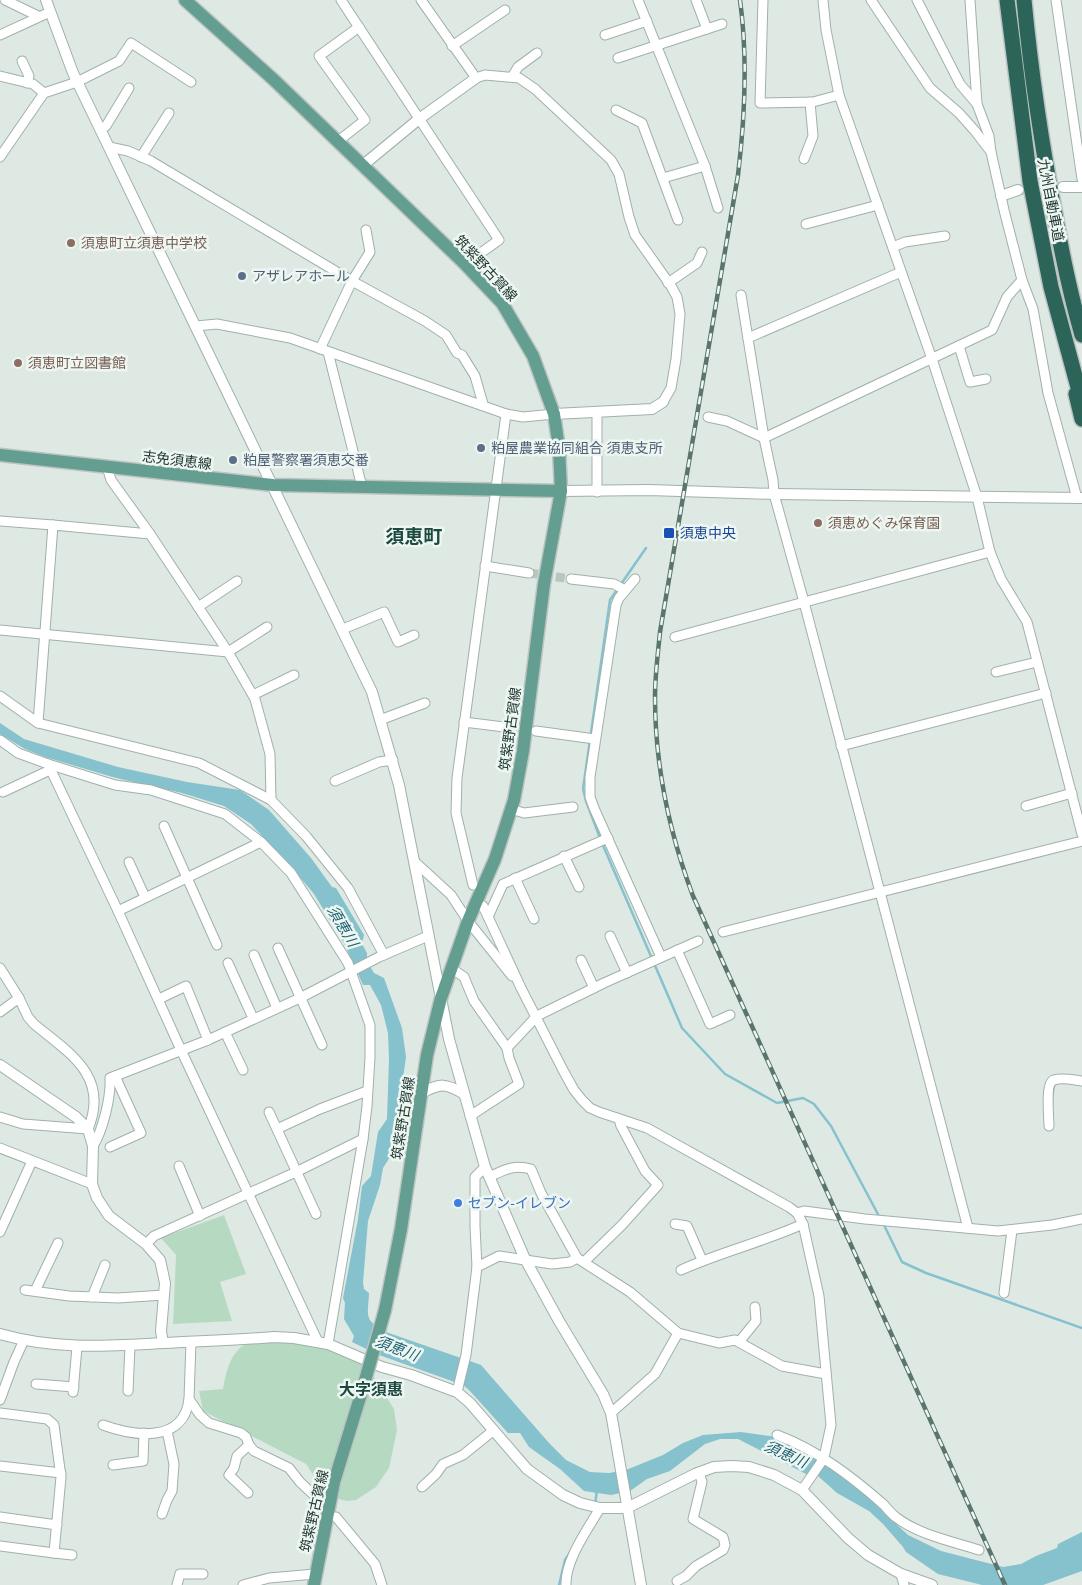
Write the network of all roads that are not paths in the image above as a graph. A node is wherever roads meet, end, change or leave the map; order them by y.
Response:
1 (5, 0) edge
2 (46, 0) edge
3 (185, 0) edge
4 (341, 0) edge
5 (421, 0) edge
6 (638, 0) edge
7 (696, 0) edge
8 (763, 0) edge
9 (823, 0) edge
10 (871, 0) edge
11 (917, 0) edge
12 (970, 0) edge
13 (1007, 0) edge
14 (1024, 0) edge
15 (1056, 0) edge
16 (505, 10) dead end
17 (50, 12) junction
18 (38, 16) junction
19 (646, 21) junction
20 (722, 24) dead end
21 (359, 27) junction
22 (707, 29) junction
23 (605, 34) dead end
24 (0, 35) edge
25 (452, 46) junction
26 (656, 46) junction
27 (537, 53) dead end
28 (618, 58) dead end
29 (22, 61) dead end
30 (0, 76) edge
31 (512, 77) junction
32 (476, 78) junction
33 (77, 82) junction
34 (191, 82) dead end
35 (27, 83) junction
36 (129, 88) dead end
37 (44, 93) junction
38 (839, 95) junction
39 (810, 102) junction
40 (977, 104) junction
41 (616, 110) dead end
42 (169, 113) dead end
43 (419, 119) junction
44 (100, 129) junction
45 (337, 142) junction
46 (109, 147) junction
47 (991, 152) junction
48 (0, 156) edge
49 (141, 157) junction
50 (804, 159) dead end
51 (362, 166) junction
52 (705, 166) junction
53 (663, 178) junction
54 (1082, 179) edge
55 (1063, 187) tunnel mouth
56 (1082, 187) edge
57 (1018, 190) tunnel mouth
58 (1001, 196) junction
59 (878, 205) junction
60 (718, 208) dead end
61 (678, 220) dead end
62 (806, 224) dead end
63 (366, 230) dead end
64 (945, 236) dead end
65 (893, 247) junction
66 (702, 252) dead end
67 (466, 264) junction
68 (902, 272) junction
69 (1022, 280) junction
70 (352, 281) junction
71 (668, 282) junction
72 (741, 295) dead end
73 (196, 326) junction
74 (1082, 334) edge
75 (748, 338) junction
76 (959, 346) junction
77 (1066, 348) junction
78 (324, 351) junction
79 (932, 359) junction
80 (986, 379) dead end
81 (663, 402) joint
82 (1082, 402) edge
83 (482, 404) junction
84 (596, 412) junction
85 (506, 414) junction
86 (554, 414) junction
87 (708, 417) dead end
88 (1082, 419) edge
89 (764, 438) junction
90 (0, 456) edge
91 (107, 466) junction
92 (273, 485) junction
93 (362, 487) junction
94 (495, 488) junction
95 (561, 490) junction
96 (597, 492) junction
97 (774, 494) junction
98 (977, 497) junction
99 (1079, 498) edge
100 (1082, 509) edge
101 (0, 521) edge
102 (53, 525) junction
103 (150, 534) junction
104 (990, 552) junction
105 (484, 566) junction
106 (529, 573) tunnel mouth
107 (571, 578) tunnel mouth
108 (635, 579) dead end
109 (237, 581) dead end
110 (625, 590) junction
111 (804, 602) junction
112 (198, 607) junction
113 (267, 627) dead end
114 (342, 629) junction
115 (0, 630) edge
116 (414, 634) dead end
117 (44, 635) junction
118 (675, 637) dead end
119 (228, 652) junction
120 (1038, 662) junction
121 (996, 672) dead end
122 (294, 675) dead end
123 (1046, 693) junction
124 (252, 695) junction
125 (0, 696) edge
126 (425, 703) dead end
127 (380, 720) junction
128 (464, 722) junction
129 (38, 723) junction
130 (512, 728) dead end
131 (536, 731) dead end
132 (595, 739) junction
133 (0, 740) edge
134 (841, 746) junction
135 (392, 760) junction
136 (49, 767) junction
137 (335, 781) dead end
138 (3, 792) dead end
139 (1072, 793) junction
140 (271, 800) junction
141 (1026, 806) dead end
142 (573, 807) dead end
143 (511, 809) junction
144 (164, 826) dead end
145 (1082, 834) edge
146 (608, 838) junction
147 (1082, 841) edge
148 (260, 842) junction
149 (564, 856) junction
150 (414, 861) junction
151 (129, 862) dead end
152 (187, 877) junction
153 (515, 878) junction
154 (473, 885) dead end
155 (579, 887) dead end
156 (880, 892) junction
157 (145, 897) junction
158 (483, 906) dead end
159 (118, 911) junction
160 (488, 917) junction
161 (534, 919) dead end
162 (468, 921) junction
163 (723, 932) dead end
164 (428, 936) junction
165 (610, 936) dead end
166 (698, 941) dead end
167 (217, 945) dead end
168 (278, 948) dead end
169 (677, 950) junction
170 (254, 955) dead end
171 (381, 956) junction
172 (662, 957) junction
173 (581, 960) dead end
174 (228, 963) dead end
175 (0, 968) edge
176 (451, 968) junction
177 (352, 970) junction
178 (627, 973) junction
179 (521, 988) junction
180 (594, 988) junction
181 (19, 998) junction
182 (300, 998) junction
183 (441, 998) junction
184 (159, 999) junction
185 (277, 1008) junction
186 (0, 1012) edge
187 (730, 1015) dead end
188 (537, 1016) junction
189 (253, 1018) junction
190 (225, 1032) junction
191 (208, 1040) junction
192 (322, 1045) dead end
193 (507, 1048) junction
194 (181, 1050) junction
195 (0, 1065) edge
196 (243, 1070) dead end
197 (115, 1076) junction
198 (1082, 1081) edge
199 (367, 1091) junction
200 (422, 1093) junction
201 (464, 1094) junction
202 (269, 1112) dead end
203 (470, 1116) junction
204 (0, 1117) edge
205 (619, 1119) junction
206 (1049, 1126) dead end
207 (88, 1129) junction
208 (277, 1129) junction
209 (363, 1139) junction
210 (93, 1146) junction
211 (110, 1147) dead end
212 (0, 1148) edge
213 (32, 1161) junction
214 (179, 1166) dead end
215 (485, 1167) junction
216 (296, 1172) junction
217 (489, 1178) junction
218 (92, 1184) junction
219 (248, 1194) junction
220 (4, 1210) edge
221 (797, 1213) junction
222 (316, 1214) dead end
223 (200, 1216) junction
224 (1082, 1219) edge
225 (675, 1224) dead end
226 (803, 1224) junction
227 (968, 1228) junction
228 (1012, 1230) junction
229 (0, 1232) edge
230 (58, 1243) dead end
231 (146, 1244) junction
232 (525, 1259) junction
233 (580, 1260) junction
234 (702, 1260) junction
235 (105, 1265) dead end
236 (477, 1267) junction
237 (681, 1270) dead end
238 (25, 1290) dead end
239 (36, 1292) junction
240 (1004, 1294) dead end
241 (164, 1295) junction
242 (92, 1297) junction
243 (755, 1307) dead end
244 (678, 1333) junction
245 (0, 1334) edge
246 (24, 1340) junction
247 (191, 1342) junction
248 (739, 1342) junction
249 (163, 1343) junction
250 (323, 1343) junction
251 (130, 1346) junction
252 (77, 1347) junction
253 (826, 1374) junction
254 (36, 1384) dead end
255 (128, 1391) dead end
256 (457, 1392) junction
257 (0, 1400) edge
258 (189, 1400) junction
259 (0, 1413) edge
260 (611, 1413) junction
261 (102, 1425) dead end
262 (494, 1430) junction
263 (167, 1431) junction
264 (144, 1433) junction
265 (777, 1435) dead end
266 (249, 1445) junction
267 (823, 1459) junction
268 (113, 1465) dead end
269 (0, 1466) edge
270 (698, 1472) junction
271 (61, 1473) junction
272 (422, 1487) dead end
273 (804, 1488) junction
274 (248, 1493) dead end
275 (318, 1499) dead end
276 (626, 1503) junction
277 (600, 1508) junction
278 (162, 1514) dead end
279 (0, 1517) edge
280 (336, 1517) dead end
281 (57, 1525) junction
282 (0, 1546) edge
283 (978, 1550) dead end
284 (54, 1553) junction
285 (72, 1555) dead end
286 (203, 1574) dead end
287 (901, 1574) junction
288 (314, 1580) edge
289 (677, 1581) dead end
290 (177, 1585) edge
291 (243, 1585) edge
292 (382, 1585) edge
293 (566, 1585) edge
294 (641, 1585) edge
295 (904, 1585) edge
296 (932, 1585) edge

1 - 18 street
2 - 17 street
3 - 45 main road, 筑紫野古賀線
4 - 21 street
5 - 25 street
6 - 19 street
7 - 22 street
8 - 39 street
9 - 38 street
10 - 47 street
11 - 40 street
12 - 40 street
13 - 77 highway, 九州自動車道
14 - 74 highway, 九州自動車道
15 - 54 street
16 - 25 street
17 - 18 street
17 - 33 street
18 - 24 street
19 - 23 street
19 - 26 street
20 - 22 street
21 - 43 street
21 - 45 street
22 - 26 street
25 - 32 street
26 - 28 street
26 - 52 street
27 - 31 street
29 - 35 street
30 - 35 street
31 - 32 street
31 - 71 street
32 - 43 street
33 - 34 street
33 - 37 street
33 - 44 street
35 - 37 street
36 - 44 street
37 - 48 street
38 - 39 street
38 - 59 street
39 - 50 street
40 - 47 street
41 - 53 street
42 - 49 street
43 - 51 street
43 - 67 street
44 - 46 street
45 - 51 main road, 筑紫野古賀線
46 - 49 street
46 - 73 street
47 - 58 street
49 - 70 street
51 - 67 main road, 筑紫野古賀線
52 - 53 street
52 - 60 street
53 - 61 street
55 - 56 street
57 - 58 street
58 - 69 street
59 - 62 street
59 - 65 street
63 - 70 street
64 - 65 street
65 - 68 street
66 - 71 street
67 - 86 main road, 筑紫野古賀線
68 - 75 street
68 - 79 street
69 - 76 street
69 - 99 street
70 - 78 street
70 - 83 street
71 - 81 street
72 - 75 street
73 - 78 street
73 - 92 street
75 - 89 street
76 - 79 street
76 - 80 street
77 - 82 highway, 九州自動車道
77 - 88 highway
78 - 83 street
78 - 93 street
79 - 89 street
79 - 98 street
81 - 84 street
83 - 85 street
84 - 86 street
84 - 96 street
85 - 86 street
85 - 94 street
86 - 95 main road, 筑紫野古賀線
87 - 89 street
89 - 97 street
90 - 91 main road, 志免須恵線
91 - 92 main road, 志免須恵線
91 - 103 street
92 - 93 main road, 志免須恵線
92 - 114 street
93 - 94 main road, 志免須恵線
94 - 95 main road, 志免須恵線
94 - 105 street
95 - 96 street
95 - 143 main road, 筑紫野古賀線
96 - 97 street
97 - 98 street
97 - 111 street
98 - 99 street
98 - 104 street
99 - 100 street
101 - 102 street
102 - 103 street
102 - 117 street
103 - 112 street
104 - 111 street
104 - 120 street
105 - 106 street
105 - 128 street
107 - 110 street
108 - 110 street
109 - 112 street
110 - 132 street
111 - 118 street
111 - 134 street
112 - 119 street
113 - 119 street
114 - 116 street
114 - 127 street
115 - 117 street
117 - 119 street
117 - 129 street
119 - 124 street
120 - 121 street
120 - 123 street
122 - 124 street
123 - 134 street
123 - 139 street
124 - 140 street
125 - 129 street
126 - 127 street
127 - 135 street
128 - 130 street
128 - 154 street
129 - 140 street
131 - 132 street
132 - 146 street
133 - 136 street
134 - 156 street
135 - 137 street
135 - 150 street
136 - 138 street
136 - 148 street
136 - 159 street
139 - 141 street
139 - 145 street
140 - 171 street
142 - 143 street
143 - 162 main road, 筑紫野古賀線
144 - 152 street
146 - 149 street
146 - 172 street
147 - 156 street
148 - 152 street
148 - 177 street
149 - 153 street
149 - 155 street
150 - 162 street
150 - 164 street
151 - 157 street
152 - 157 street
152 - 167 street
153 - 160 street
153 - 161 street
156 - 163 street
156 - 227 street
157 - 159 street
158 - 160 street
159 - 184 street
160 - 179 street
162 - 176 main road, 筑紫野古賀線
162 - 179 street
164 - 171 street
164 - 183 street
165 - 178 street
166 - 169 street
168 - 182 street
169 - 172 street
169 - 187 street
170 - 185 street
171 - 177 street
172 - 178 street
173 - 180 street
174 - 189 street
175 - 181 street
176 - 183 main road, 筑紫野古賀線
176 - 193 street
177 - 182 street
177 - 199 street
178 - 180 street
179 - 188 street
180 - 188 street
181 - 186 street
181 - 207 street
182 - 185 street
182 - 192 street
183 - 200 main road, 筑紫野古賀線
183 - 201 street
184 - 191 street
184 - 194 street
185 - 189 street
188 - 193 street
188 - 205 street
189 - 190 street
190 - 191 street
190 - 196 street
191 - 194 street
193 - 203 street
194 - 197 street
194 - 219 street
195 - 207 street
197 - 210 street
197 - 211 street
198 - 206 street
199 - 208 street
199 - 209 street
200 - 201 street
200 - 288 main road, 筑紫野古賀線, bridge
201 - 203 street
202 - 208 street
203 - 215 street
204 - 207 street
205 - 221 street
205 - 233 street
207 - 210 street
208 - 216 street
209 - 216 street
209 - 250 street
210 - 218 street
212 - 213 street
213 - 218 street
213 - 220 street
214 - 223 street
215 - 217 street
215 - 236 street
216 - 219 street
216 - 222 street
217 - 232 street
217 - 233 street
218 - 231 street
219 - 223 street
219 - 250 street
220 - 229 street
221 - 226 street
221 - 227 street
223 - 231 street
224 - 228 street
225 - 234 street
226 - 234 street
226 - 253 street
227 - 228 street
228 - 240 street
230 - 239 street
231 - 241 street
232 - 233 street
232 - 236 street
232 - 260 street
233 - 244 street
234 - 237 street
235 - 242 street
236 - 256 street
238 - 239 street
239 - 242 street
241 - 242 street
241 - 249 street
243 - 248 street
244 - 248 street
244 - 260 street
245 - 246 street
246 - 252 street
246 - 257 street
247 - 249 street
247 - 250 street
247 - 258 street
248 - 253 street
249 - 251 street
250 - 256 street
251 - 252 street
251 - 255 street
252 - 254 street
253 - 267 street
256 - 262 street
258 - 263 street
258 - 266 street
259 - 271 street
260 - 276 street
261 - 264 street
262 - 272 street
262 - 277 street
263 - 264 street
263 - 278 street
264 - 268 street
265 - 267 street
266 - 274 street
266 - 275 street
267 - 273 street
267 - 283 street
269 - 271 street
270 - 273 street
270 - 276 street
270 - 289 street
271 - 281 street
273 - 287 street
276 - 277 street
276 - 294 street
277 - 293 street
279 - 281 street
280 - 292 street
281 - 284 street
282 - 284 street
284 - 285 street
286 - 290 street
287 - 295 street
287 - 296 street
288 - 291 street

